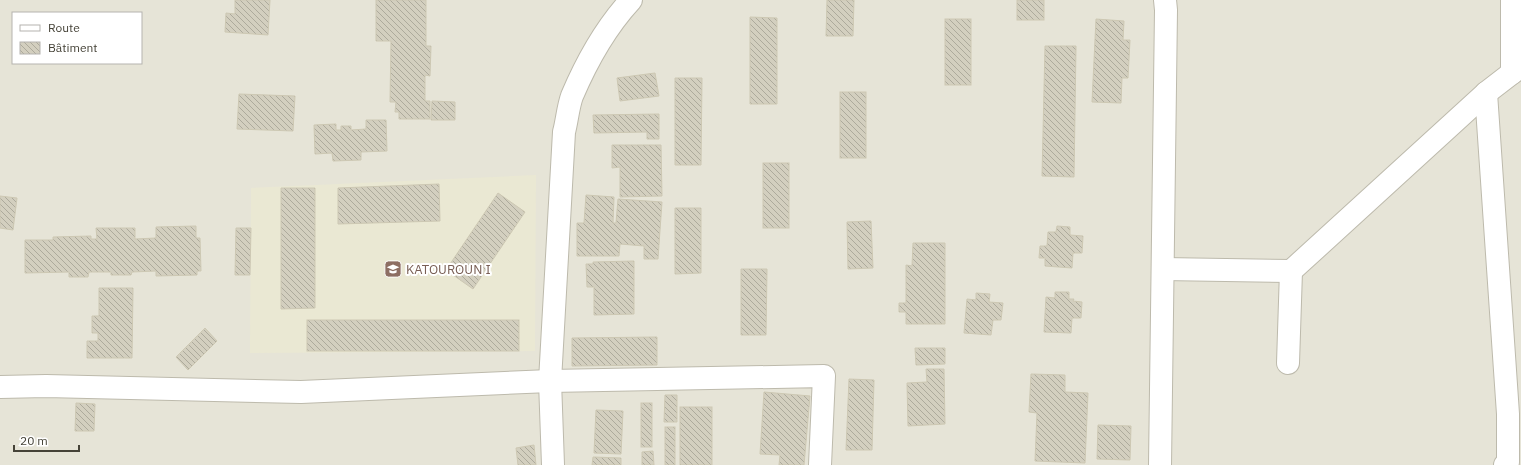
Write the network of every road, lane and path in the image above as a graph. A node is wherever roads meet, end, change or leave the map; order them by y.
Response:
1 (631, 0) edge
2 (1165, 0) edge
3 (1512, 0) edge
4 (1517, 69) edge
5 (1486, 93) junction
6 (1163, 269) junction
7 (1291, 271) junction
8 (1288, 363) dead end
9 (550, 381) junction
10 (0, 387) edge
11 (1514, 414) edge
12 (553, 465) edge
13 (820, 465) edge
14 (1160, 465) edge
15 (1504, 465) edge

1 - 9 street
2 - 6 street
3 - 4 street
4 - 5 street
5 - 7 street
5 - 11 street
6 - 7 street
6 - 14 street
7 - 8 street
9 - 10 street
9 - 12 street
9 - 13 street
11 - 15 street

